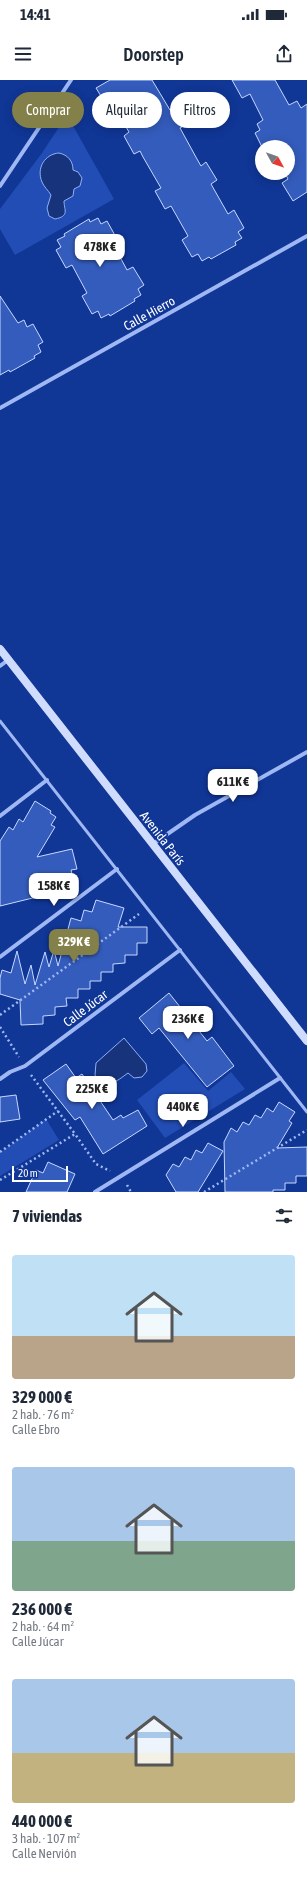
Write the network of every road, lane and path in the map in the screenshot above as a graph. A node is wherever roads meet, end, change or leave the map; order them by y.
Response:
1 (71, 80) edge
2 (0, 186) edge
3 (307, 236) edge
4 (0, 408) edge
5 (0, 649) edge
6 (8, 660) junction
7 (0, 666) edge
8 (0, 721) edge
9 (307, 752) edge
10 (47, 780) junction
11 (0, 816) edge
12 (153, 845) junction
13 (117, 869) junction
14 (147, 908) junction
15 (180, 950) junction
16 (0, 957) edge
17 (0, 1015) edge
18 (0, 1027) edge
19 (307, 1041) edge
20 (25, 1066) junction
21 (280, 1078) junction
22 (0, 1079) edge
23 (58, 1111) junction
24 (307, 1112) edge
25 (307, 1130) edge
26 (75, 1134) junction
27 (0, 1152) edge
28 (121, 1176) junction
29 (0, 1180) edge
30 (95, 1192) edge
31 (204, 1192) edge

1 - 2 street
3 - 4 street, Calle Hierro
5 - 6 main road, Avenida París
6 - 7 street
6 - 12 main road, Avenida París
8 - 10 lane
9 - 12 street
10 - 11 street
10 - 13 lane
12 - 19 main road, Avenida París
13 - 14 lane
13 - 16 street
14 - 15 lane
14 - 17 path
15 - 20 street, Calle Júcar
15 - 21 lane
18 - 20 path
20 - 22 street, Calle Júcar
20 - 23 path
21 - 24 lane
21 - 28 street
23 - 26 path
23 - 27 path
25 - 31 path
26 - 28 path
26 - 29 path
28 - 30 street

